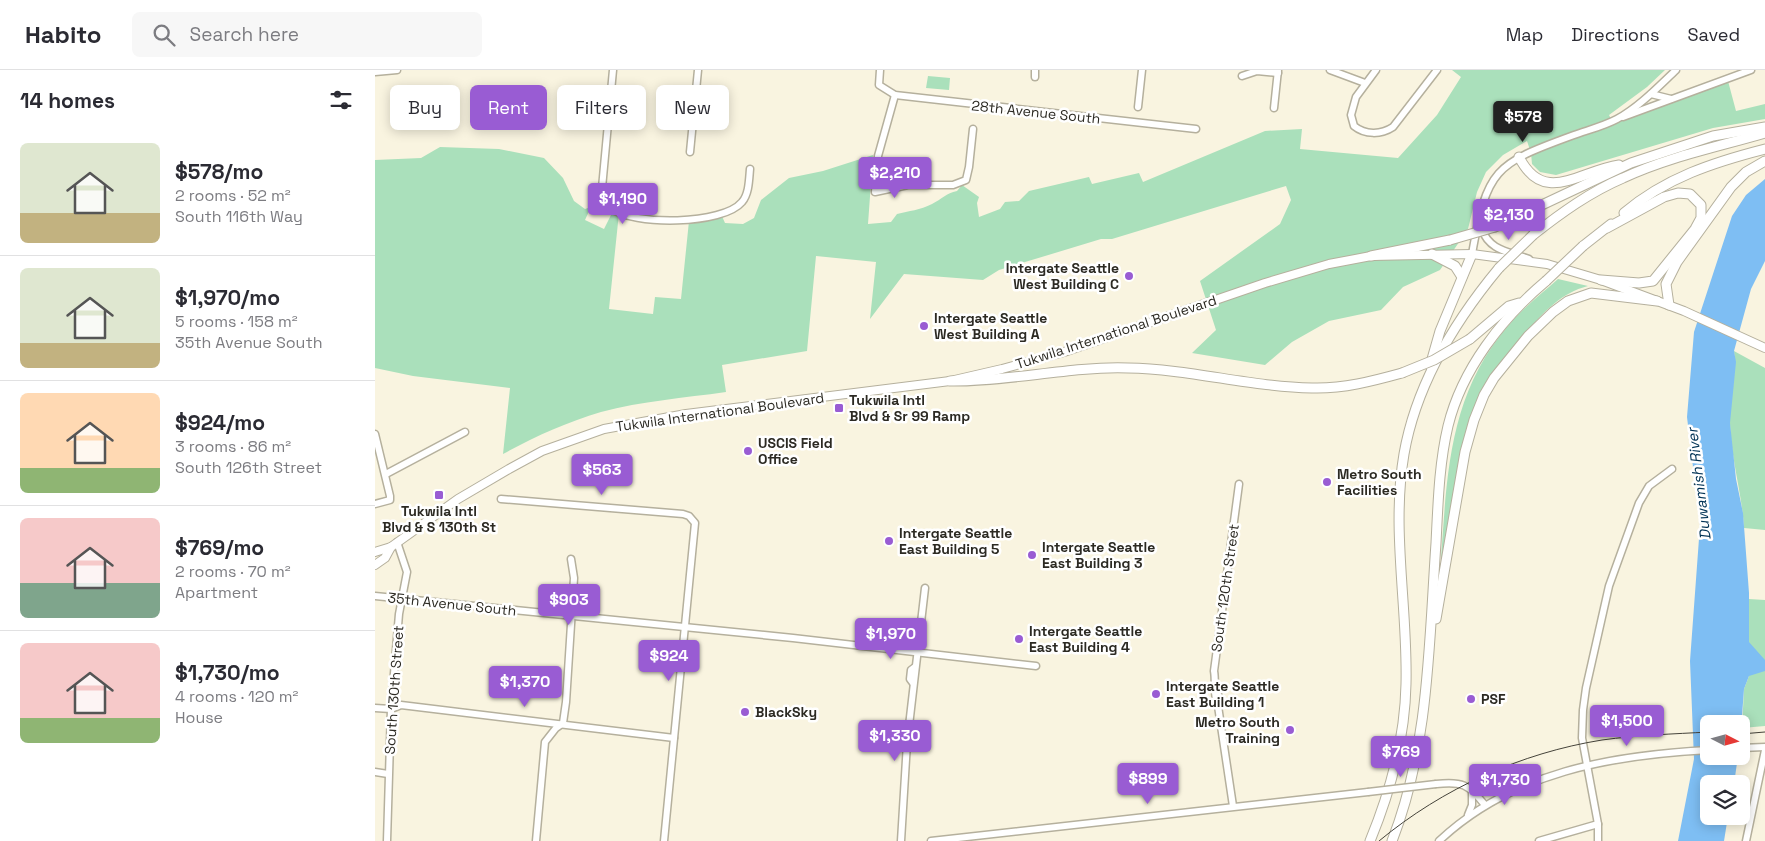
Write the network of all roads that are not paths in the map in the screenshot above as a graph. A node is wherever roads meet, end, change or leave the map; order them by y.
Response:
1 (397, 70) edge
2 (613, 70) edge
3 (698, 70) edge
4 (881, 70) edge
5 (1142, 70) edge
6 (1330, 70) edge
7 (1376, 70) edge
8 (1437, 70) edge
9 (1676, 70) edge
10 (1751, 70) edge
11 (1278, 71) edge
12 (375, 72) edge
13 (1242, 76) dead end
14 (1365, 83) junction
15 (895, 94) junction
16 (1651, 94) junction
17 (1674, 99) junction
18 (1139, 108) dead end
19 (1275, 108) dead end
20 (1617, 119) junction
21 (1765, 128) edge
22 (973, 129) dead end
23 (1196, 129) dead end
24 (1765, 133) edge
25 (1765, 149) edge
26 (690, 152) dead end
27 (1519, 157) junction
28 (1765, 161) edge
29 (1631, 162) junction
30 (750, 169) dead end
31 (1478, 220) junction
32 (1607, 228) junction
33 (1432, 254) junction
34 (1472, 254) junction
35 (1371, 256) junction
36 (1539, 263) junction
37 (1462, 277) junction
38 (1601, 280) junction
39 (1657, 301) junction
40 (1519, 303) junction
41 (1669, 305) junction
42 (1765, 348) edge
43 (950, 381) junction
44 (1417, 410) junction
45 (465, 432) dead end
46 (375, 434) edge
47 (378, 462) edge
48 (1671, 469) dead end
49 (386, 474) junction
50 (1239, 484) dead end
51 (501, 499) dead end
52 (375, 504) edge
53 (394, 544) junction
54 (375, 552) edge
55 (571, 559) dead end
56 (375, 565) edge
57 (925, 588) dead end
58 (375, 596) edge
59 (402, 599) junction
60 (572, 616) junction
61 (686, 628) junction
62 (1429, 651) junction
63 (917, 653) junction
64 (1036, 666) dead end
65 (375, 708) edge
66 (391, 709) junction
67 (563, 723) junction
68 (673, 738) junction
69 (1750, 748) edge
70 (1763, 748) edge
71 (1700, 750) edge
72 (1586, 766) junction
73 (375, 772) edge
74 (388, 774) junction
75 (1516, 788) junction
76 (1472, 790) junction
77 (1485, 805) junction
78 (1233, 806) junction
79 (1467, 818) junction
80 (1598, 824) junction
81 (387, 841) edge
82 (536, 841) edge
83 (664, 841) edge
84 (901, 841) edge
85 (931, 841) edge
86 (1370, 841) edge
87 (1391, 841) edge
88 (1439, 841) edge
89 (1539, 841) edge
90 (1598, 841) edge
91 (1746, 841) edge

1 - 12 street
2 - 30 street
3 - 26 street
4 - 15 street, 28th Avenue South
5 - 18 street
6 - 14 street
7 - 14 street
8 - 14 street
9 - 16 street
10 - 17 street
11 - 13 street
11 - 19 street
15 - 22 street
15 - 23 street, 28th Avenue South
16 - 17 street
16 - 20 street
17 - 20 street
20 - 27 street
21 - 29 highway
24 - 44 highway, bridge
25 - 32 highway
27 - 29 highway
27 - 31 street
28 - 41 highway
29 - 35 highway, bridge
31 - 34 street
31 - 36 street
32 - 38 highway
32 - 40 highway, bridge
33 - 34 main road, Tukwila International Boulevard
33 - 35 main road, Tukwila International Boulevard
33 - 37 highway
34 - 36 main road, Tukwila International Boulevard
34 - 37 highway
35 - 43 main road, Tukwila International Boulevard
36 - 38 main road, Tukwila International Boulevard
37 - 44 highway
38 - 39 main road, Tukwila International Boulevard
39 - 41 main road, Tukwila International Boulevard
39 - 62 highway
40 - 43 highway, bridge
40 - 62 highway
41 - 42 main road, Tukwila International Boulevard
43 - 53 main road, Tukwila International Boulevard
44 - 86 highway
45 - 49 street
46 - 47 street
47 - 49 street
48 - 72 street
49 - 52 street
50 - 78 street, South 120th Street
51 - 61 street
53 - 54 main road, Tukwila International Boulevard
53 - 56 main road, Tukwila International Boulevard
53 - 59 street, South 130th Street
55 - 60 street
57 - 63 street
58 - 59 street, 35th Avenue South
59 - 60 street, 35th Avenue South
59 - 66 street, South 130th Street
60 - 61 street, 35th Avenue South
60 - 67 street
61 - 63 street, 35th Avenue South
61 - 68 street
62 - 87 highway
63 - 64 street, 35th Avenue South
63 - 84 street
65 - 66 street
66 - 67 street
66 - 74 street, South 130th Street
67 - 68 street
67 - 82 street
68 - 83 street
69 - 70 street
70 - 91 street
71 - 72 street
72 - 75 street
72 - 80 street
73 - 74 street
74 - 81 street, South 130th Street
75 - 76 street
75 - 77 street
76 - 77 street
76 - 78 street, bridge
76 - 79 street
77 - 79 street
78 - 85 street
79 - 88 street
80 - 89 street
80 - 90 street

